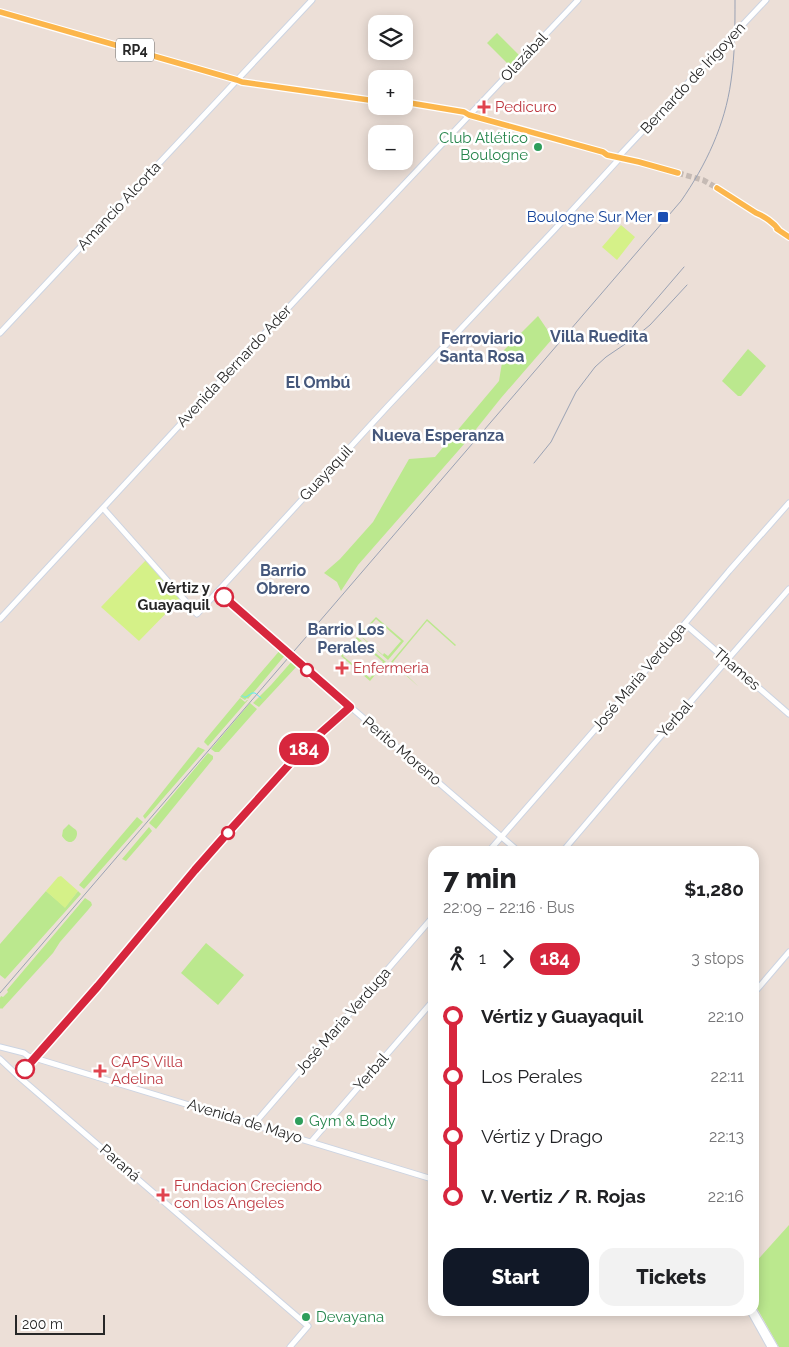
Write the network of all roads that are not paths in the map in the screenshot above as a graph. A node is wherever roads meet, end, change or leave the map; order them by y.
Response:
1 (308, 0) edge
2 (312, 0) edge
3 (578, 0) edge
4 (766, 0) edge
5 (0, 12) edge
6 (236, 79) junction
7 (368, 99) edge
8 (413, 106) edge
9 (469, 114) junction
10 (620, 157) junction
11 (678, 173) tunnel mouth
12 (718, 188) tunnel mouth
13 (789, 236) edge
14 (0, 329) edge
15 (0, 333) edge
16 (789, 503) edge
17 (103, 508) junction
18 (789, 589) edge
19 (217, 592) junction
20 (0, 619) edge
21 (685, 624) junction
22 (726, 660) junction
23 (789, 714) edge
24 (501, 837) junction
25 (493, 846) edge
26 (512, 846) edge
27 (567, 846) edge
28 (428, 923) edge
29 (789, 952) edge
30 (759, 987) edge
31 (428, 1007) edge
32 (0, 1048) edge
33 (0, 1059) edge
34 (254, 1124) junction
35 (311, 1142) junction
36 (428, 1177) edge
37 (754, 1316) edge
38 (755, 1316) edge
39 (290, 1347) edge
40 (770, 1347) edge
41 (775, 1347) edge

1 - 6 street
2 - 6 street
3 - 9 street, Olazábal
4 - 10 street, Bernardo de Irigoyen
5 - 6 main road, RP4
6 - 7 main road, RP4
6 - 14 street
6 - 15 street, Amancio Alcorta
8 - 9 main road
9 - 10 main road
9 - 17 street, Avenida Bernardo Ader
10 - 11 main road
10 - 19 street, Guayaquil
12 - 13 main road
16 - 21 street, José Maria Verduga
17 - 19 street, Guayaquil
17 - 20 street, Avenida Bernardo Ader
18 - 22 street, Yerbal
19 - 24 street, Perito Moreno
21 - 22 street, Thames
21 - 24 street, José Maria Verduga
22 - 23 street, Thames
22 - 27 street, Yerbal
24 - 25 street, José Maria Verduga
24 - 26 street, Perito Moreno
28 - 34 street, José Maria Verduga
29 - 30 street
31 - 35 street, Yerbal
32 - 34 street, Avenida de Mayo
33 - 39 street, Paraná
34 - 35 street, Avenida de Mayo
35 - 36 street, Avenida de Mayo
37 - 40 street
38 - 41 street

